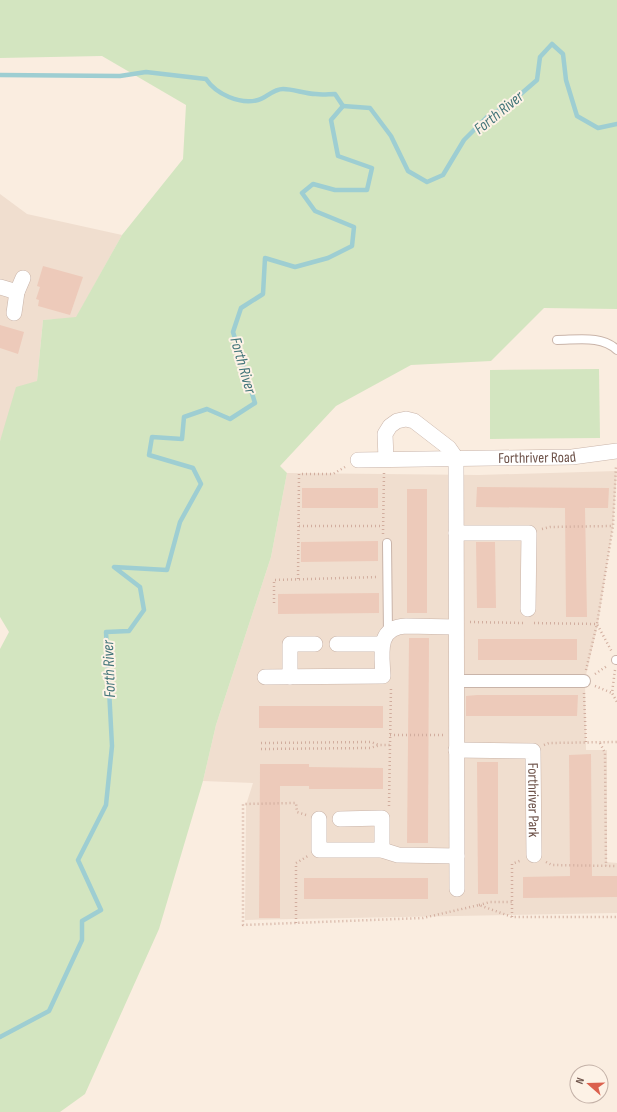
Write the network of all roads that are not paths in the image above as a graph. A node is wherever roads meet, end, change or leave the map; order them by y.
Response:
1 (0, 287) edge
2 (14, 313) dead end
3 (557, 340) dead end
4 (617, 350) edge
5 (617, 451) edge
6 (456, 458) junction
7 (386, 459) junction
8 (358, 460) road end
9 (456, 532) junction
10 (387, 543) road end
11 (528, 609) dead end
12 (456, 628) junction
13 (385, 638) junction
14 (315, 644) dead end
15 (337, 644) dead end
16 (290, 677) junction
17 (265, 678) dead end
18 (456, 681) junction
19 (584, 681) road end
20 (456, 742) junction
21 (319, 819) road end
22 (340, 819) dead end
23 (382, 850) junction
24 (534, 855) road end
25 (457, 856) junction
26 (457, 889) dead end

1 - 2 street
3 - 4 lane
5 - 6 street, Forthriver Road
6 - 7 street, Forthriver Road
6 - 7 street
6 - 9 street
7 - 8 street, Forthriver Road
9 - 11 street
9 - 12 street
10 - 13 lane
12 - 13 street
12 - 18 street
13 - 15 street
13 - 16 street
14 - 16 street
16 - 17 street
18 - 19 street
18 - 20 street
20 - 24 street, Forthriver Park
20 - 25 street
21 - 23 street
22 - 23 street
23 - 25 street
25 - 26 street

